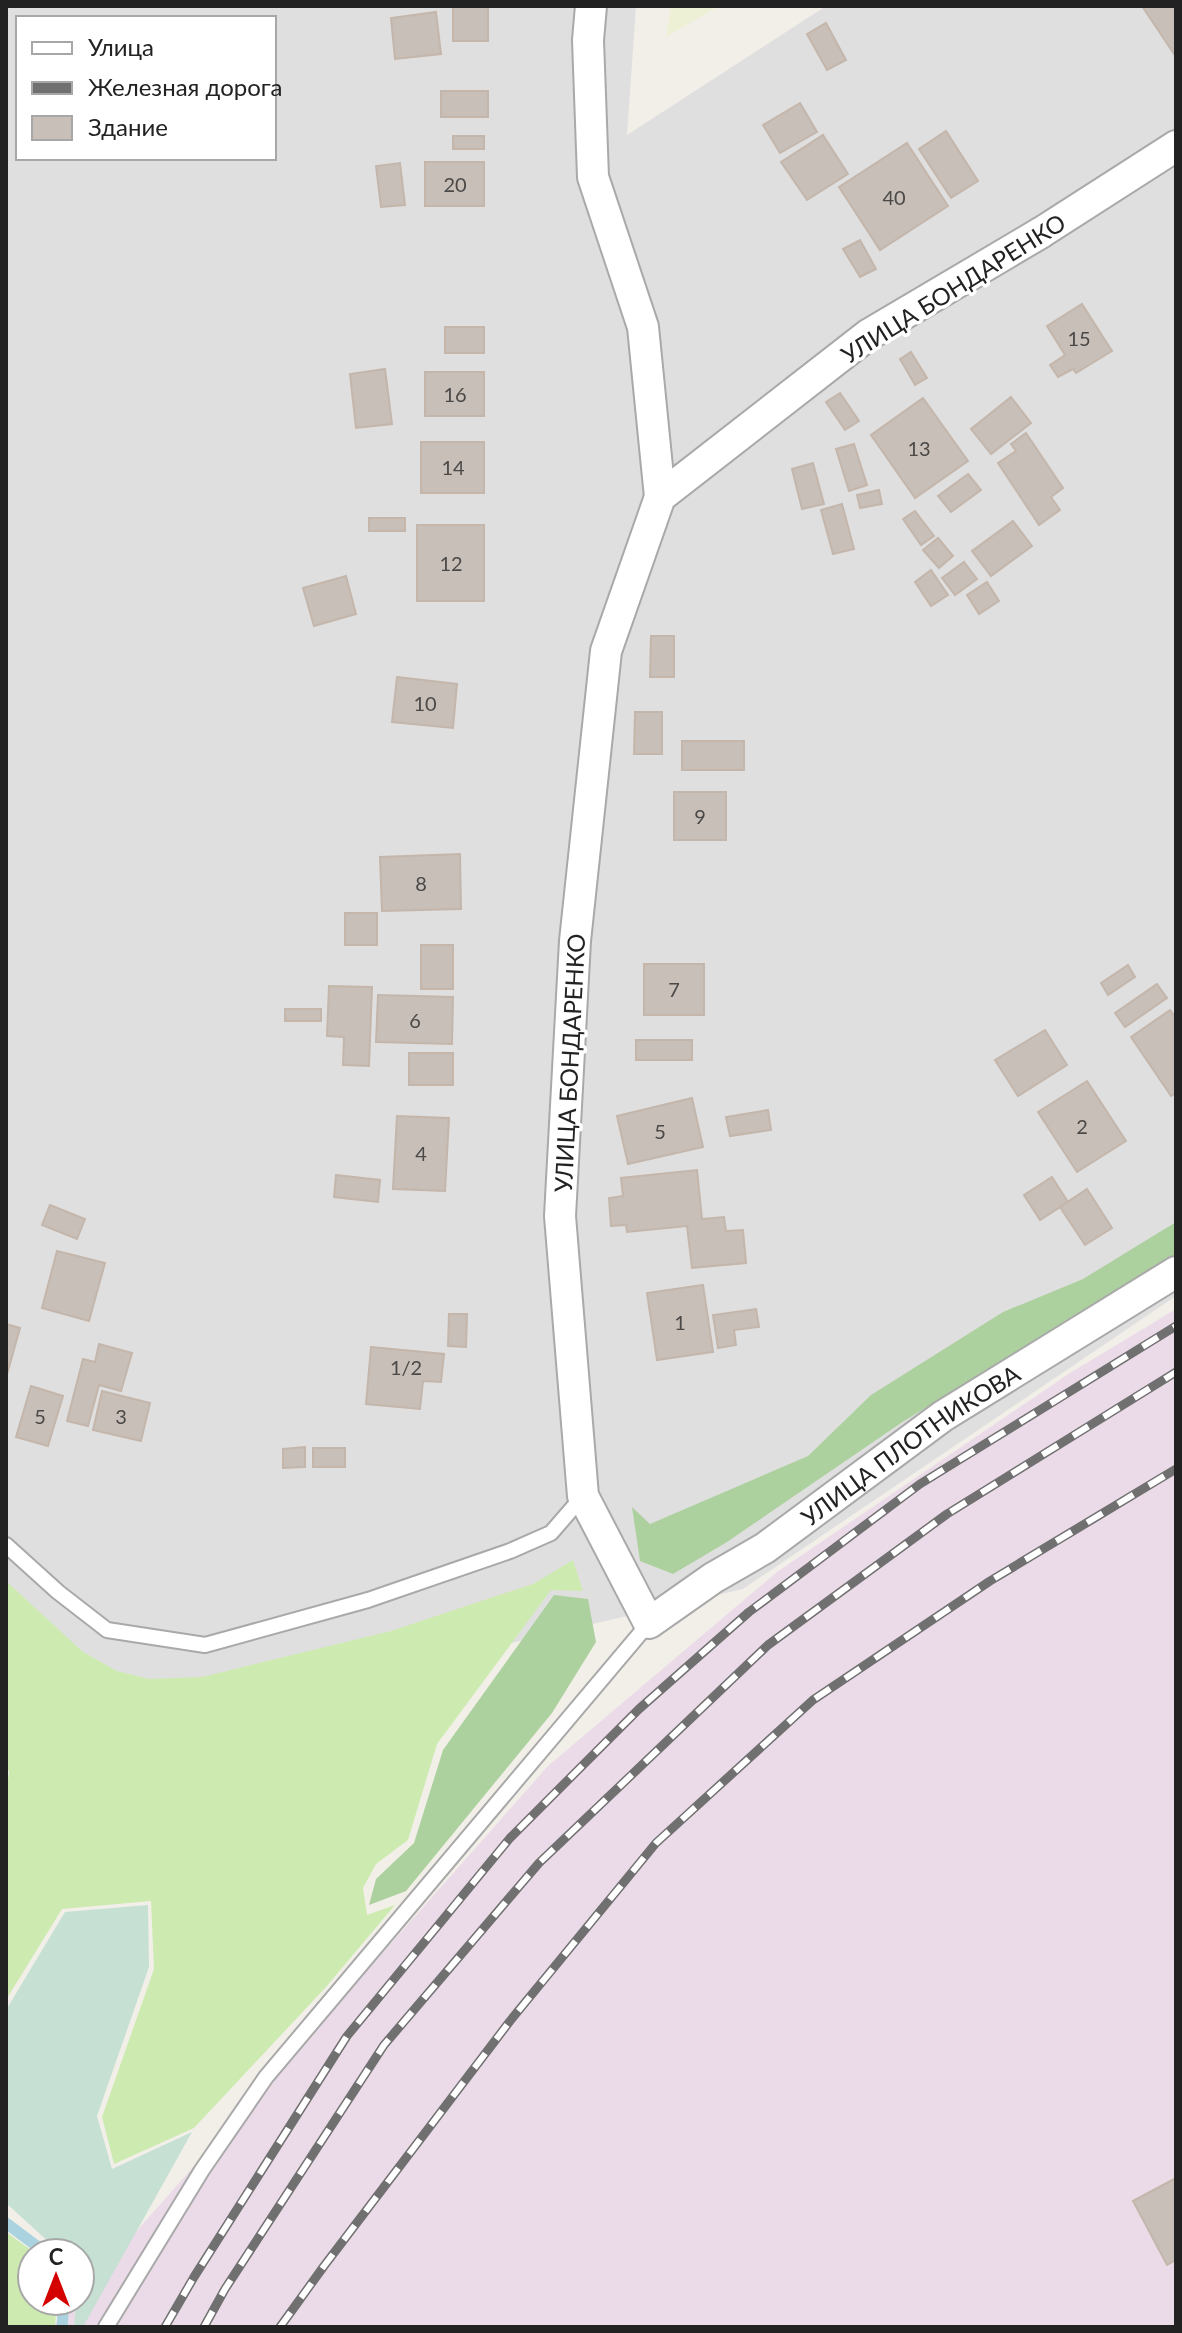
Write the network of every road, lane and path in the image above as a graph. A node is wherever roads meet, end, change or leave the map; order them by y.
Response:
1 (591, 6) edge
2 (1176, 146) edge
3 (660, 497) junction
4 (1176, 1272) edge
5 (583, 1496) junction
6 (6, 1545) edge
7 (649, 1623) junction
8 (106, 2327) edge

1 - 3 street, УЛИЦА БОНДАРЕНКО
2 - 3 street, УЛИЦА БОНДАРЕНКО
3 - 5 street, УЛИЦА БОНДАРЕНКО
4 - 7 street, УЛИЦА ПЛОТНИКОВА
5 - 6 lane
5 - 7 street, УЛИЦА БОНДАРЕНКО
7 - 8 lane

